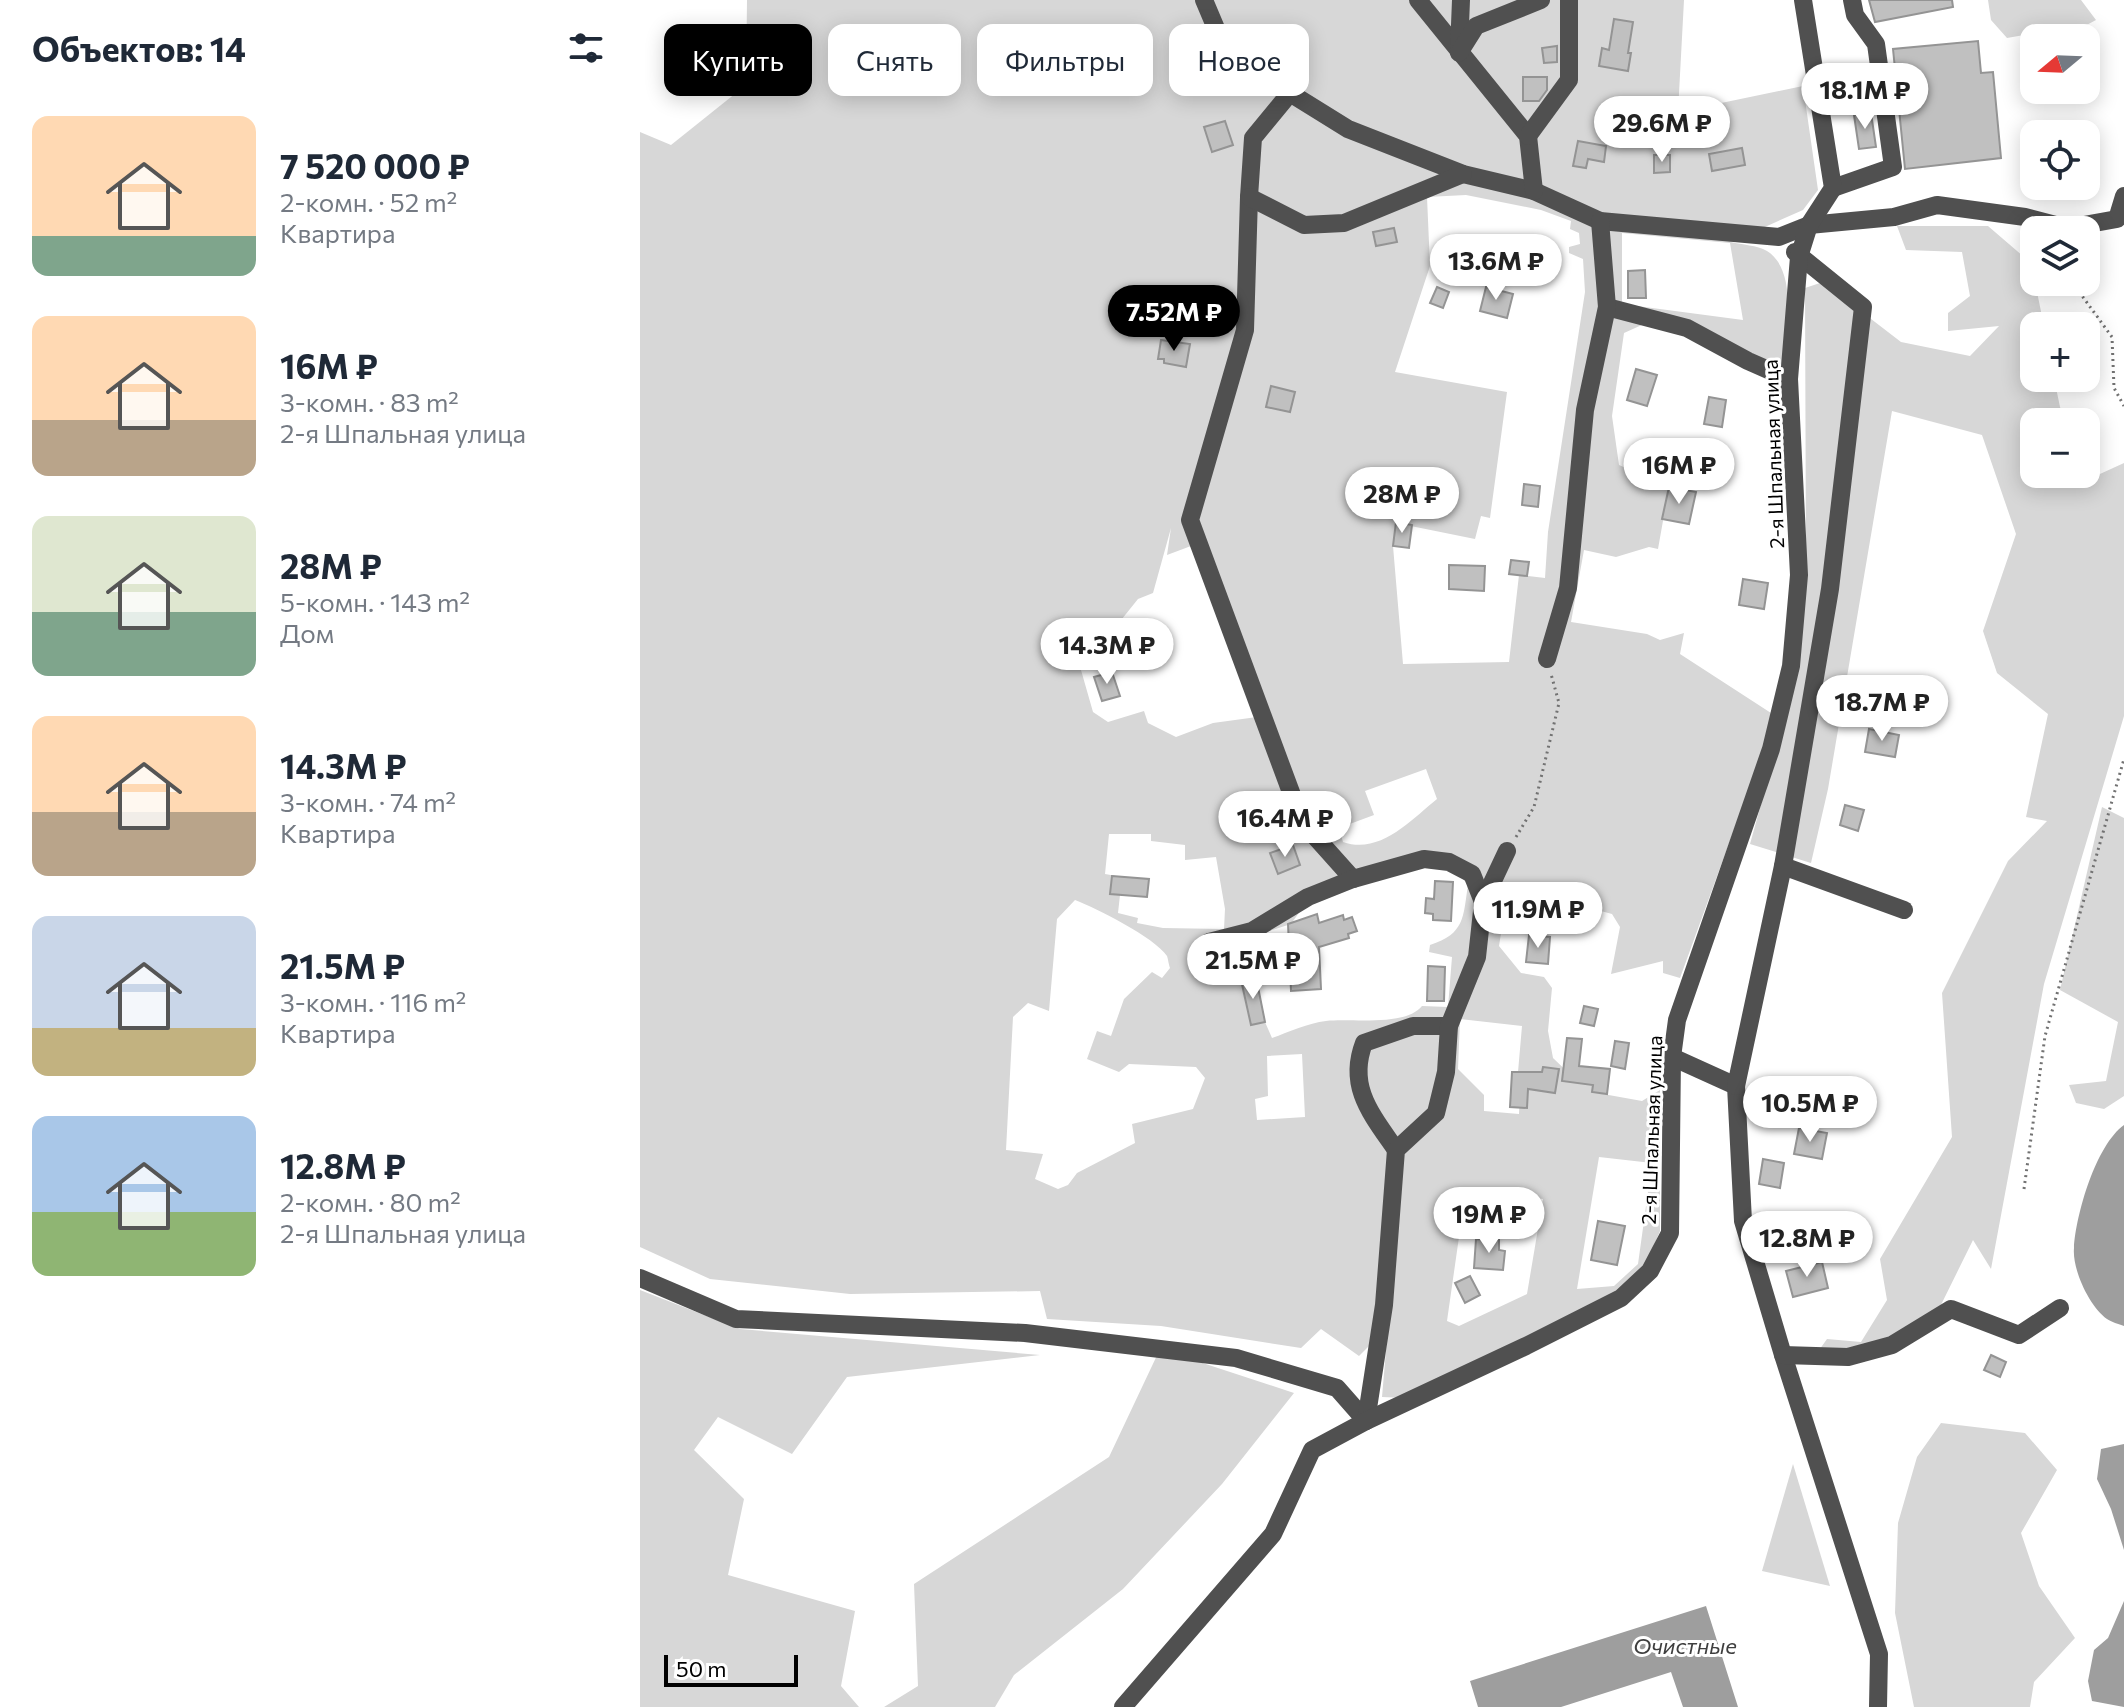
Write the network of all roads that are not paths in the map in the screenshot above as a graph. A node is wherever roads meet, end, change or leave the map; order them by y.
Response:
1 (1204, 0) edge
2 (1418, 0) edge
3 (1461, 0) edge
4 (1541, 0) edge
5 (1569, 0) edge
6 (1803, 0) edge
7 (1852, 0) edge
8 (1214, 24) edge
9 (1459, 53) junction
10 (1288, 96) edge
11 (1295, 96) edge
12 (1528, 136) junction
13 (1463, 174) junction
14 (1833, 188) junction
15 (1534, 191) junction
16 (2124, 196) edge
17 (1249, 197) junction
18 (1600, 221) junction
19 (1809, 225) junction
20 (1779, 237) junction
21 (1799, 257) junction
22 (1607, 307) junction
23 (1789, 379) junction
24 (1547, 659) road end
25 (1507, 851) road end
26 (1783, 866) junction
27 (1353, 879) junction
28 (1483, 902) junction
29 (1904, 910) dead end
30 (1209, 942) dead end
31 (1449, 1026) junction
32 (1672, 1057) junction
33 (1736, 1086) junction
34 (1396, 1150) junction
35 (640, 1278) edge
36 (2060, 1308) dead end
37 (1783, 1355) junction
38 (1366, 1421) junction
39 (1123, 1707) edge
40 (1878, 1707) edge

1 - 8 street
2 - 9 street
3 - 9 street
4 - 9 street
5 - 12 street
6 - 14 street
7 - 14 street
9 - 12 street
10 - 17 street
11 - 13 street
12 - 15 street
13 - 15 street
13 - 17 street
14 - 19 street, 2-я Шпальная улица
15 - 18 street
16 - 19 street
17 - 27 street
18 - 20 street
18 - 22 street
19 - 20 street
19 - 21 street, 2-я Шпальная улица
20 - 21 street
21 - 23 street, 2-я Шпальная улица
21 - 26 street
22 - 23 street
22 - 24 street
23 - 32 street, 2-я Шпальная улица
25 - 28 street
26 - 29 street
26 - 33 street
27 - 28 street
27 - 30 street
28 - 31 street
31 - 34 street
31 - 34 street
32 - 33 street
32 - 38 street, 2-я Шпальная улица
33 - 37 street
34 - 38 street
35 - 38 street
36 - 37 street
37 - 40 street
38 - 39 street, 2-я Шпальная улица

